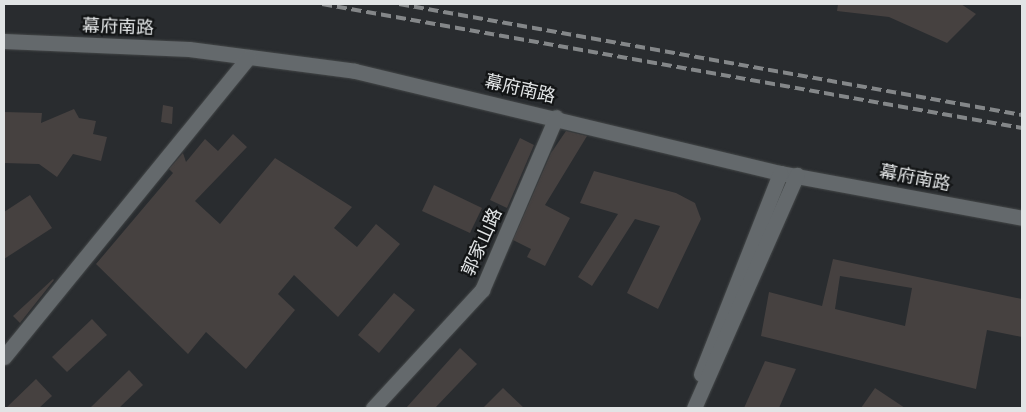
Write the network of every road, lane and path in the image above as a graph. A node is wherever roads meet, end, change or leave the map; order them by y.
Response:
1 (4, 41) edge
2 (249, 57) junction
3 (556, 117) junction
4 (780, 173) junction
5 (798, 175) junction
6 (1022, 218) edge
7 (4, 357) edge
8 (373, 408) edge
9 (684, 408) edge
10 (694, 408) edge

1 - 2 street, 幕府南路
2 - 3 street, 幕府南路
2 - 7 street
3 - 4 street, 幕府南路
3 - 8 street, 郭家山路
4 - 5 street, 幕府南路
4 - 9 street
5 - 6 street, 幕府南路
5 - 10 street

